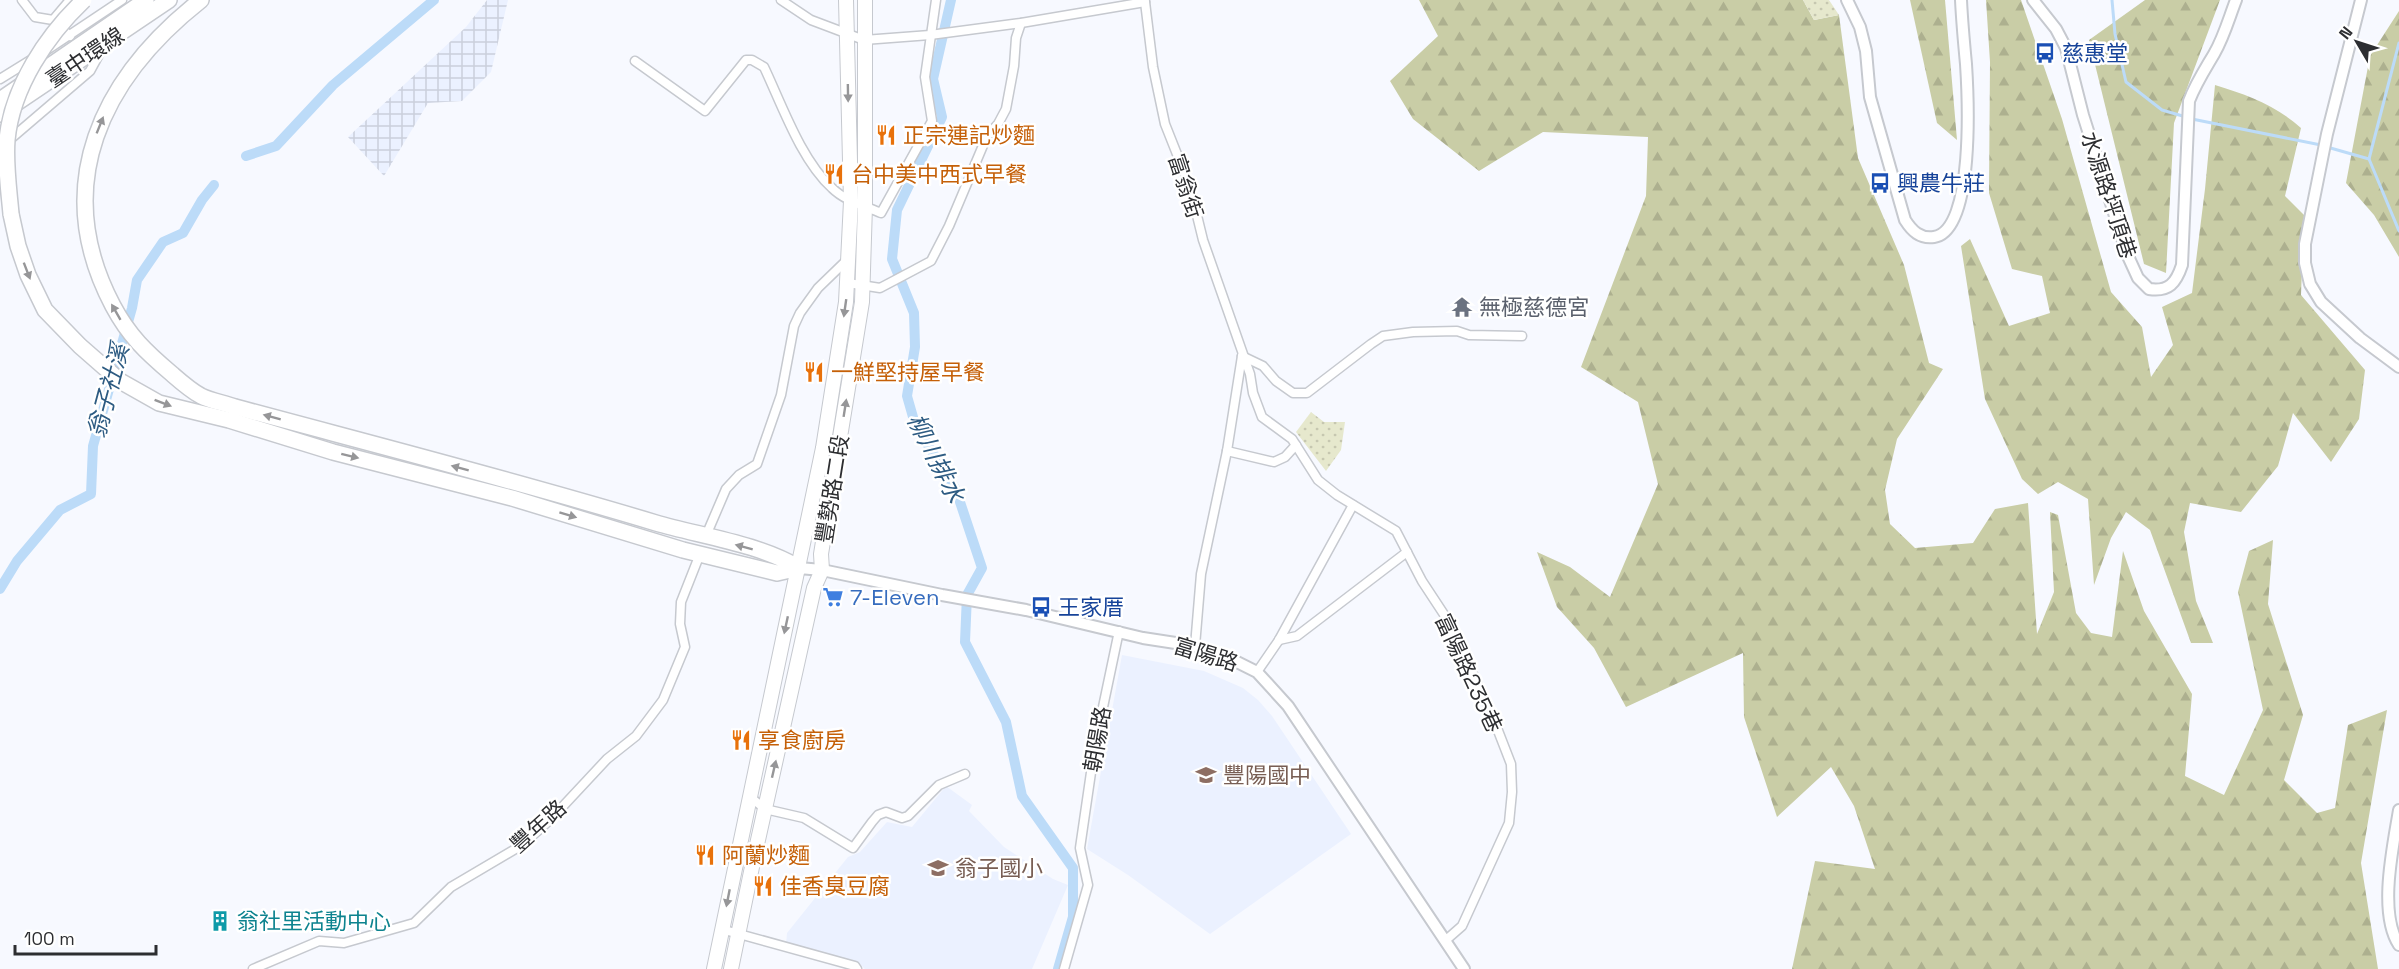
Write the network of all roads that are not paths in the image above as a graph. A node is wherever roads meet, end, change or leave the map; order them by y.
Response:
1 (22, 0) edge
2 (70, 0) edge
3 (84, 0) edge
4 (122, 0) edge
5 (145, 0) edge
6 (169, 0) edge
7 (175, 0) edge
8 (201, 0) edge
9 (781, 0) edge
10 (846, 0) edge
11 (865, 0) edge
12 (936, 0) edge
13 (1847, 0) edge
14 (1961, 0) edge
15 (2033, 0) edge
16 (2236, 0) edge
17 (2361, 0) edge
18 (1146, 1) edge
19 (53, 20) junction
20 (1021, 23) junction
21 (846, 34) junction
22 (935, 34) junction
23 (70, 36) junction
24 (864, 40) junction
25 (100, 50) junction
26 (635, 61) dead end
27 (0, 79) edge
28 (0, 94) edge
29 (0, 100) edge
30 (0, 114) edge
31 (0, 123) edge
32 (0, 148) edge
33 (851, 201) junction
34 (865, 206) junction
35 (849, 258) junction
36 (848, 283) junction
37 (863, 286) junction
38 (1522, 336) dead end
39 (1242, 356) junction
40 (2399, 367) edge
41 (1296, 445) junction
42 (1227, 451) junction
43 (1353, 505) junction
44 (708, 531) dead end
45 (1407, 552) junction
46 (698, 559) dead end
47 (799, 568) junction
48 (822, 570) junction
49 (1119, 632) junction
50 (1279, 640) junction
51 (1196, 646) junction
52 (1257, 672) junction
53 (965, 774) dead end
54 (749, 796) junction
55 (765, 809) junction
56 (2399, 810) edge
57 (721, 929) junction
58 (738, 934) junction
59 (1446, 940) junction
60 (2399, 945) edge
61 (253, 969) edge
62 (714, 969) edge
63 (731, 969) edge
64 (857, 969) edge
65 (1064, 969) edge
66 (1464, 969) edge

1 - 19 street
2 - 19 street
3 -> 47 highway, bridge
4 - 23 street
5 - 28 highway
5 - 29 highway, 臺中環線, bridge
6 - 30 highway, 臺中環線
7 - 25 street
47 -> 8 highway
9 - 21 street
10 - 21 main road, 豐勢路二段
11 - 24 main road, 豐勢路二段
12 - 22 street
13 - 14 street
15 - 16 street, 水源路坪頂巷
17 - 40 street
18 - 20 street, 富翁街
18 - 39 street, 富翁街
19 - 23 street
20 - 22 street, 富翁街
20 - 37 street
21 - 24 street
21 -> 33 main road, 豐勢路二段
22 - 24 street, 富翁街
22 - 34 street
23 - 27 street
24 - 34 main road, 豐勢路二段
25 - 31 highway, bridge
25 - 32 street
26 - 33 street
33 - 34 street
33 - 35 main road, 豐勢路二段
34 - 37 main road, 豐勢路二段
35 - 36 main road, 豐勢路二段
35 - 44 street
36 - 37 street
36 -> 47 main road, 豐勢路二段
48 -> 37 main road, 豐勢路二段
38 - 39 street
39 - 41 street, 富陽路235巷
39 - 42 street, 富翁街
41 - 42 street
41 - 43 street, 富陽路235巷
42 - 51 street, 富翁街
43 - 45 street, 富陽路235巷
43 - 50 street
45 - 50 street
45 - 59 street, 富陽路235巷
46 - 61 street, 豐年路
47 - 48 street, 富陽路
47 -> 54 main road, 豐勢路二段
48 - 49 street, 富陽路
55 -> 48 main road, 豐勢路二段
49 - 51 street, 富陽路
49 - 65 street, 朝陽路
50 - 52 street
51 - 52 street, 富陽路
52 - 59 street, 富陽路
53 - 55 street
54 - 55 street
54 -> 57 main road, 豐勢路二段
55 - 58 main road, 豐勢路二段
56 - 60 street
57 - 58 street
57 - 62 main road, 豐勢路二段
58 - 63 main road, 豐勢路二段
58 - 64 street
59 - 66 street, 富陽路

